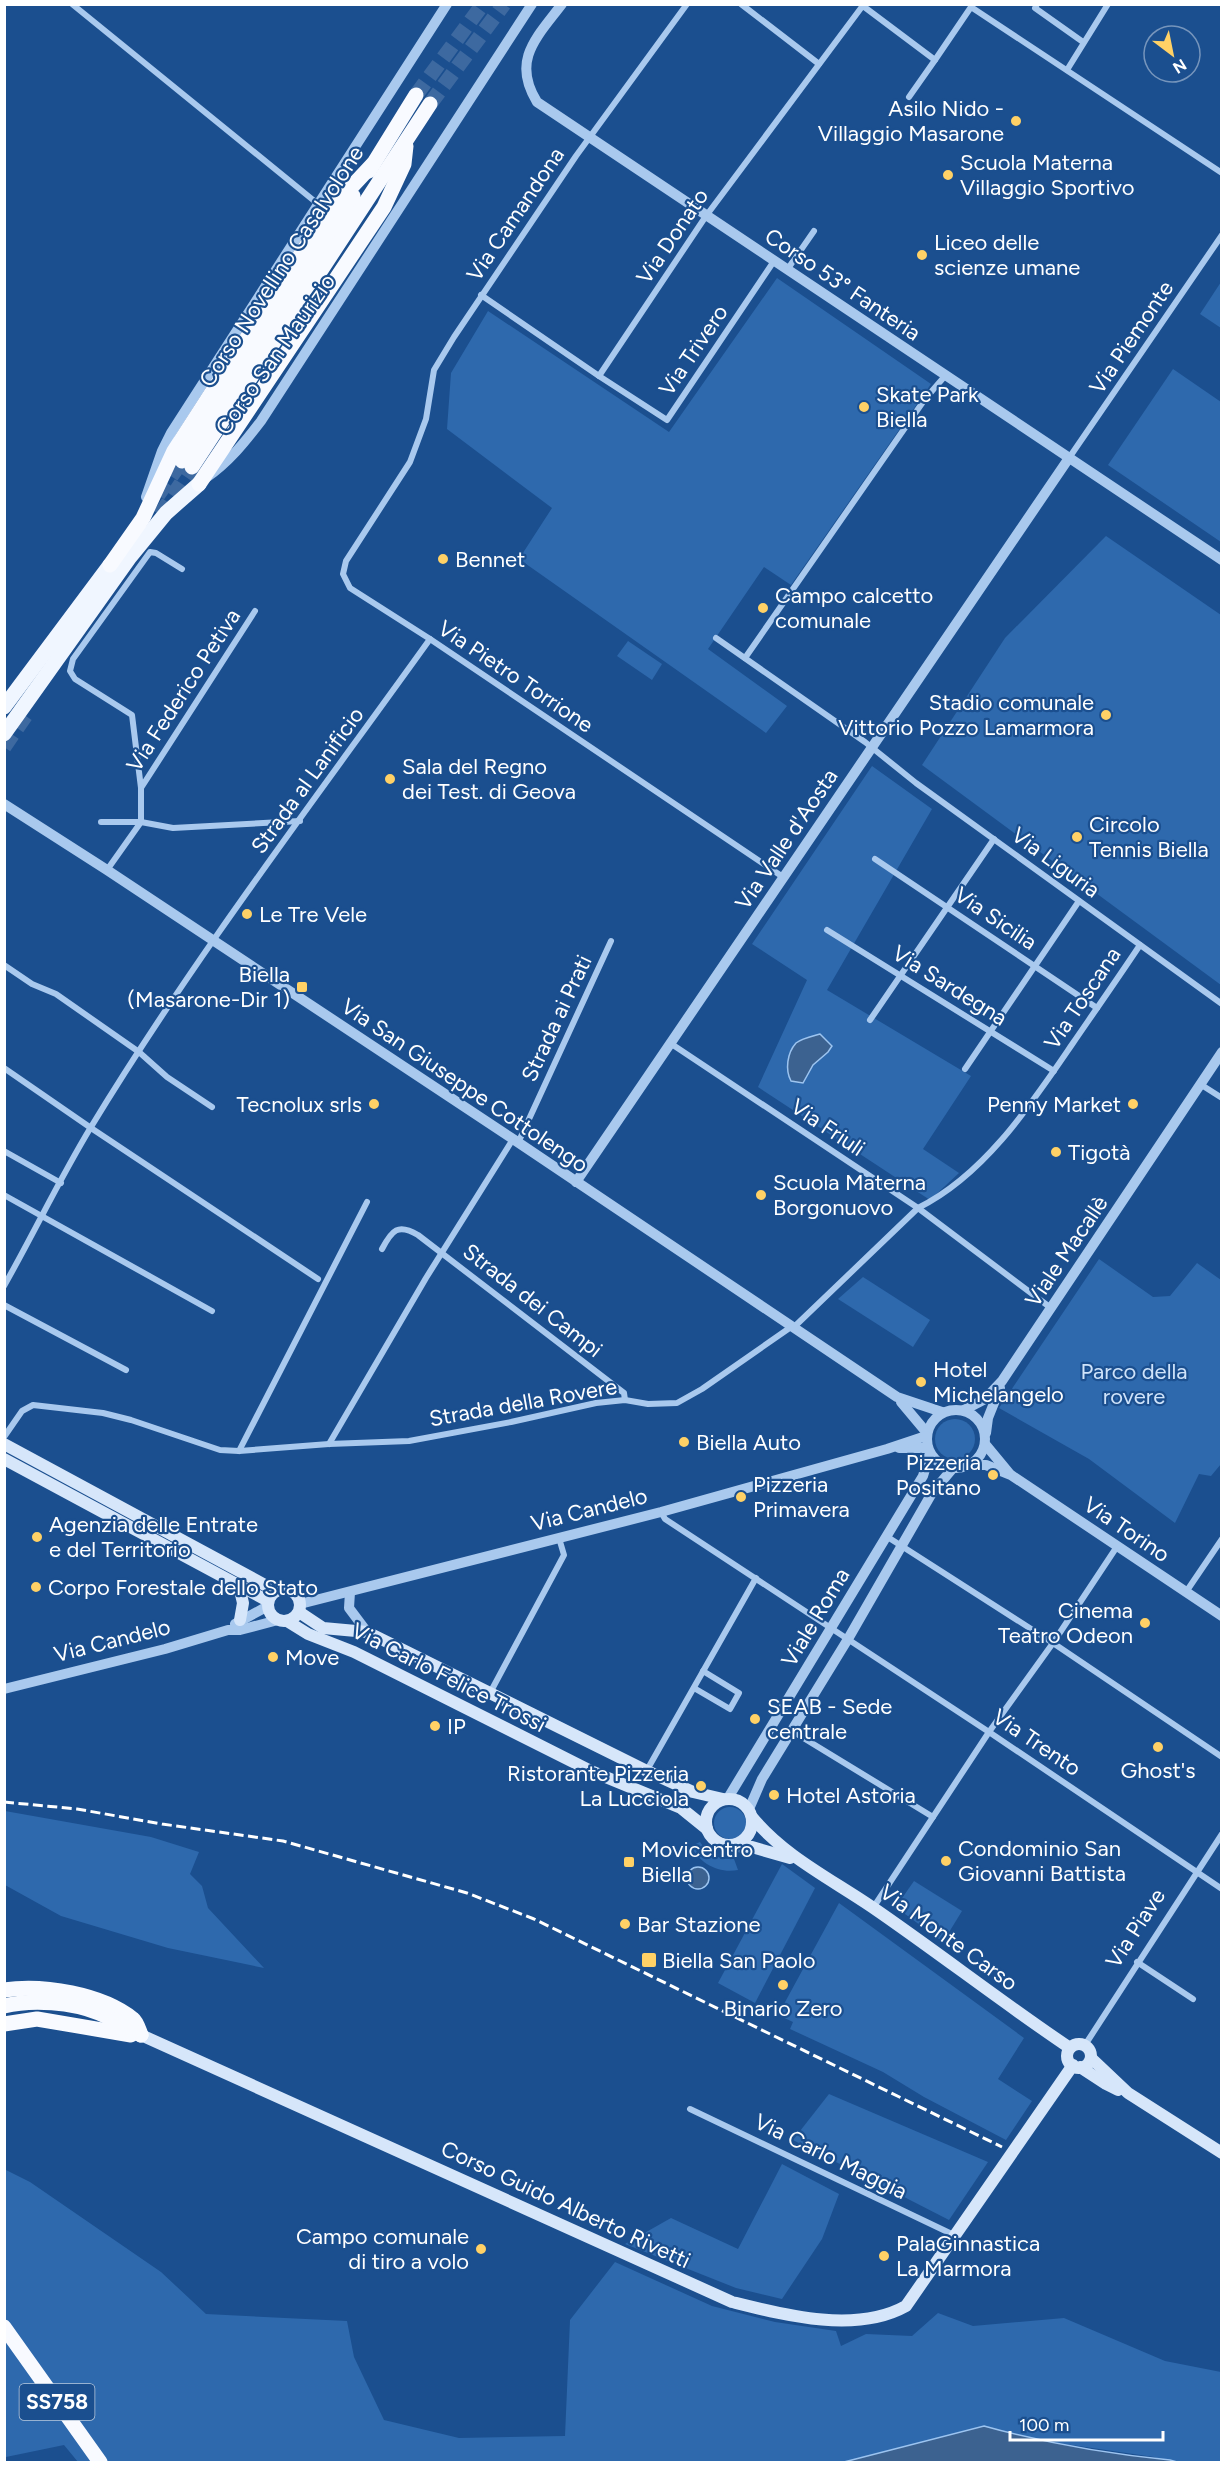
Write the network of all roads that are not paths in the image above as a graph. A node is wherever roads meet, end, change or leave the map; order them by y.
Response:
1 (72, 4) edge
2 (447, 4) edge
3 (532, 4) edge
4 (562, 4) edge
5 (687, 4) edge
6 (741, 4) edge
7 (1037, 4) edge
8 (1108, 4) edge
9 (863, 5) edge
10 (971, 6) edge
11 (1083, 42) junction
12 (935, 60) junction
13 (819, 64) junction
14 (1067, 70) junction
15 (416, 95) tunnel mouth
16 (909, 97) dead end
17 (430, 104) tunnel mouth
18 (589, 138) junction
19 (407, 140) junction
20 (373, 164) junction
21 (1221, 173) edge
22 (318, 204) junction
23 (706, 216) junction
24 (814, 231) dead end
25 (1221, 235) edge
26 (774, 261) junction
27 (787, 270) junction
28 (481, 295) junction
29 (599, 376) junction
30 (945, 376) junction
31 (1069, 458) junction
32 (410, 462) joint
33 (199, 484) junction
34 (1221, 560) edge
35 (110, 565) junction
36 (182, 569) dead end
37 (255, 611) dead end
38 (716, 638) dead end
39 (430, 639) junction
40 (745, 658) junction
41 (4, 707) edge
42 (4, 734) edge
43 (871, 748) junction
44 (141, 788) junction
45 (6, 804) edge
46 (300, 820) junction
47 (101, 822) dead end
48 (141, 822) junction
49 (994, 839) junction
50 (875, 859) dead end
51 (107, 870) junction
52 (783, 877) junction
53 (1079, 901) junction
54 (946, 907) junction
55 (826, 930) dead end
56 (215, 941) junction
57 (611, 941) dead end
58 (1140, 945) junction
59 (4, 965) edge
60 (1034, 965) junction
61 (900, 976) junction
62 (1221, 1004) edge
63 (1098, 1008) junction
64 (870, 1020) dead end
65 (990, 1032) junction
66 (670, 1043) junction
67 (139, 1052) junction
68 (1221, 1052) edge
69 (4, 1068) edge
70 (965, 1069) dead end
71 (1054, 1071) junction
72 (1200, 1084) junction
73 (1221, 1098) edge
74 (212, 1107) dead end
75 (91, 1128) junction
76 (516, 1141) junction
77 (4, 1151) edge
78 (576, 1182) junction
79 (61, 1183) junction
80 (4, 1195) edge
81 (367, 1202) dead end
82 (918, 1208) junction
83 (42, 1216) junction
84 (382, 1249) dead end
85 (442, 1252) junction
86 (318, 1279) dead end
87 (4, 1286) edge
88 (4, 1305) edge
89 (1051, 1308) junction
90 (212, 1311) dead end
91 (792, 1327) junction
92 (126, 1370) dead end
93 (1002, 1382) junction
94 (897, 1397) junction
95 (625, 1400) junction
96 (964, 1410) junction
97 (942, 1412) junction
98 (926, 1434) junction
99 (4, 1437) edge
100 (985, 1440) junction
101 (4, 1444) edge
102 (329, 1444) junction
103 (887, 1449) junction
104 (928, 1450) junction
105 (239, 1451) junction
106 (4, 1459) edge
107 (969, 1465) junction
108 (953, 1468) junction
109 (1011, 1475) junction
110 (661, 1512) junction
111 (886, 1536) junction
112 (559, 1538) junction
113 (1221, 1539) edge
114 (902, 1545) junction
115 (1118, 1545) junction
116 (756, 1578) junction
117 (238, 1586) junction
118 (350, 1592) junction
119 (1186, 1592) junction
120 (270, 1599) junction
121 (300, 1608) junction
122 (1221, 1616) edge
123 (240, 1620) junction
124 (282, 1621) junction
125 (831, 1627) junction
126 (228, 1630) junction
127 (367, 1632) junction
128 (848, 1639) junction
129 (1053, 1643) junction
130 (703, 1671) junction
131 (694, 1688) junction
132 (4, 1689) edge
133 (490, 1693) junction
134 (792, 1731) junction
135 (989, 1732) junction
136 (1221, 1757) edge
137 (647, 1771) junction
138 (725, 1799) junction
139 (751, 1813) junction
140 (933, 1817) junction
141 (706, 1828) junction
142 (1221, 1834) edge
143 (729, 1845) junction
144 (803, 1862) junction
145 (1196, 1872) junction
146 (1221, 1889) edge
147 (873, 1908) junction
148 (1137, 1962) junction
149 (4, 1990) edge
150 (1193, 1999) dead end
151 (4, 2006) edge
152 (4, 2024) edge
153 (141, 2035) junction
154 (1085, 2045) junction
155 (1070, 2048) junction
156 (1091, 2058) junction
157 (1076, 2066) junction
158 (1128, 2093) junction
159 (690, 2109) dead end
160 (1221, 2153) edge
161 (956, 2236) junction
162 (5, 2327) edge
163 (100, 2463) edge

1 - 22 street
2 - 22 street, Corso San Maurizio
3 - 33 street, Corso San Maurizio
4 - 18 street, Corso 53° Fanteria
5 - 18 street, Via Camandona
6 - 13 street
7 - 11 street
8 - 11 street
9 - 12 street
9 - 13 street, Via Donato
10 - 12 street
10 - 14 street
11 - 14 street
12 - 16 street
13 - 23 street, Via Donato
14 - 21 street
15 - 20 highway, Corso Novellino Casalvolone
17 - 19 highway, Corso Novellino Casalvolone
18 - 23 street, Corso 53° Fanteria
18 - 28 street, Via Camandona
19 - 20 highway, Corso Novellino Casalvolone
19 - 33 highway
20 - 35 highway
22 - 35 street, Corso San Maurizio
23 - 26 street, Corso 53° Fanteria
23 - 29 street, Via Donato
24 - 27 street
25 - 31 street, Via Piemonte
26 - 27 street, Corso 53° Fanteria
26 - 29 street, Via Trivero
27 - 30 street, Corso 53° Fanteria
28 - 29 street
28 - 32 street, Via Camandona
30 - 31 street, Corso 53° Fanteria
30 - 40 street
31 - 34 street, Corso 53° Fanteria
31 - 43 street, Via Valle d'Aosta
32 - 39 street, Via Pietro Torrione
33 - 42 main road, Corso San Maurizio
35 - 41 main road, Corso San Maurizio
36 - 44 street, Via Federico Petiva
37 - 44 street, Via Federico Petiva
38 - 40 street, Via Liguria
39 - 46 street, Strada al Lanificio
39 - 52 street, Via Pietro Torrione
40 - 43 street, Via Liguria
43 - 49 street, Via Liguria
43 - 52 street, Via Valle d'Aosta
44 - 48 street, Via Federico Petiva
45 - 51 street, Via San Giuseppe Cottolengo
46 - 48 street
46 - 56 street, Strada al Lanificio
47 - 48 street
48 - 51 street
49 - 53 street, Via Liguria
49 - 54 street
50 - 54 street, Via Sicilia
51 - 56 street, Via San Giuseppe Cottolengo
52 - 66 street, Via Valle d'Aosta
53 - 58 street, Via Liguria
53 - 60 street
54 - 60 street, Via Sicilia
54 - 61 street
55 - 61 street, Via Sardegna
56 - 67 street, Strada al Lanificio
56 - 76 street, Via San Giuseppe Cottolengo
57 - 76 street, Strada ai Prati
58 - 62 street, Via Liguria
58 - 63 street, Via Toscana
59 - 67 street
60 - 63 street, Via Sicilia
60 - 65 street
61 - 64 street
61 - 65 street, Via Sardegna
63 - 71 street, Via Toscana
65 - 70 street
65 - 71 street, Via Sardegna
66 - 78 street, Via Valle d'Aosta
66 - 82 street, Via Friuli
67 - 74 street
67 - 75 street, Strada al Lanificio
68 - 72 street, Viale Macallè
69 - 75 street
71 - 82 street, Via Toscana
72 - 73 street
72 - 89 street, Viale Macallè
75 - 79 street, Strada al Lanificio
75 - 86 street
76 - 78 street, Via San Giuseppe Cottolengo
76 - 85 street, Strada dei Campi
77 - 79 street
78 - 91 street, Via San Giuseppe Cottolengo
79 - 83 street, Strada al Lanificio
80 - 83 street
81 - 105 street
82 - 89 street, Via Friuli
82 - 91 street, Strada della Rovere
83 - 87 street, Strada al Lanificio
83 - 90 street
84 - 85 street, Strada dei Campi
85 - 95 street, Strada dei Campi
85 - 102 street, Strada dei Campi
88 - 92 street
89 - 93 street, Viale Macallè
91 - 94 street, Via San Giuseppe Cottolengo
91 - 95 street, Strada della Rovere
93 - 96 street, Viale Macallè
93 - 100 street, Viale Macallè
94 - 97 street, Via San Giuseppe Cottolengo
94 - 98 street, Via San Giuseppe Cottolengo
95 - 102 street, Strada della Rovere
96 - 97 street
96 - 100 street
97 - 98 street
98 - 103 street, Via Candelo
98 - 104 street
99 - 105 street, Strada della Rovere
100 - 107 street
100 - 109 street, Via Torino
101 - 120 main road
102 - 105 street, Strada della Rovere
103 - 104 street, Via Candelo
103 - 110 street, Via Candelo
104 - 108 street
104 - 111 street, Viale Roma
106 - 117 main road
107 - 108 street
107 - 109 street, Via Torino
108 - 114 street, Viale Roma
109 - 115 street, Via Torino
110 - 112 street, Via Candelo
110 - 116 street, Via Trento
111 - 114 street
111 - 125 street, Viale Roma
112 - 118 street, Via Candelo
112 - 133 street
113 - 119 street
114 - 128 street, Viale Roma
114 - 129 street
115 - 119 street, Via Torino
115 - 129 street
116 - 125 street, Via Trento
116 - 130 street
117 - 120 main road
117 - 123 main road
118 - 121 street, Via Candelo
118 - 127 street, Via Carlo Felice Trossi
119 - 122 street, Via Torino
120 - 121 main road
120 - 123 street, Via Candelo
120 - 124 main road
121 - 124 main road, Via Candelo
121 - 127 main road, Via Carlo Felice Trossi
123 - 126 street, Via Candelo
124 - 126 street, Via Candelo
124 - 141 main road, Via Carlo Felice Trossi
125 - 128 street, Via Trento
125 - 138 street, Viale Roma
126 - 132 street, Via Candelo
127 - 133 main road, Via Carlo Felice Trossi
128 - 134 street, Viale Roma
128 - 135 street, Via Trento
129 - 135 street
129 - 136 street
130 - 131 street
130 - 131 street
131 - 137 street
133 - 137 main road, Via Carlo Felice Trossi
134 - 139 street, Viale Roma
134 - 140 street
135 - 140 street
135 - 145 street, Via Trento
137 - 138 main road, Via Carlo Felice Trossi
138 - 139 main road
138 - 141 main road
139 - 143 main road
139 - 144 main road, Via Monte Carso
140 - 147 street
141 - 143 main road
142 - 145 street, Via Piave
143 - 144 main road, Via Monte Carso
144 - 147 main road, Via Monte Carso
145 - 146 street, Via Trento
145 - 148 street, Via Piave
147 - 155 main road, Via Monte Carso
148 - 150 street
148 - 154 street, Via Piave
149 - 153 highway
151 - 153 highway
152 - 153 highway
153 - 161 main road, Corso Guido Alberto Rivetti
154 - 155 main road
154 - 156 main road
155 - 157 main road
156 - 157 main road
156 - 158 main road
157 - 158 main road
157 - 161 main road
158 - 160 main road
159 - 161 street, Via Carlo Maggia
162 - 163 highway, SS758

